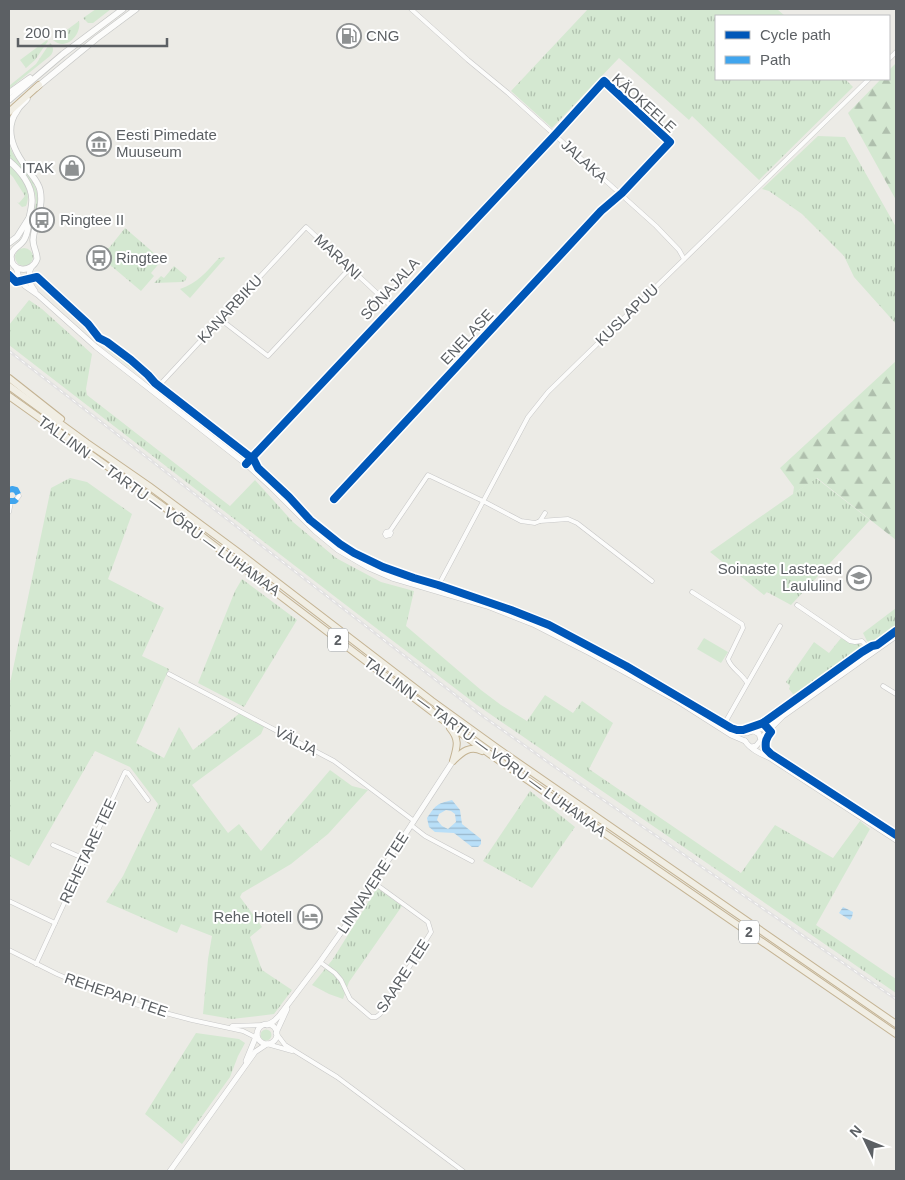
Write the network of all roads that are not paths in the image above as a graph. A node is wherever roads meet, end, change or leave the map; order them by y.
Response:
1 (123, 9) edge
2 (136, 9) edge
3 (412, 9) edge
4 (45, 69) junction
5 (868, 80) edge
6 (39, 85) junction
7 (9, 93) edge
8 (9, 100) edge
9 (9, 110) edge
10 (555, 135) junction
11 (9, 161) edge
12 (621, 194) junction
13 (30, 217) junction
14 (306, 227) joint
15 (9, 243) edge
16 (20, 245) junction
17 (11, 249) edge
18 (34, 249) junction
19 (684, 259) junction
20 (13, 264) edge
21 (31, 268) junction
22 (350, 268) junction
23 (38, 296) junction
24 (392, 307) junction
25 (220, 319) junction
26 (9, 378) edge
27 (9, 386) edge
28 (154, 391) junction
29 (9, 396) edge
30 (87, 443) junction
31 (246, 464) junction
32 (9, 490) edge
33 (334, 499) dead end
34 (483, 500) junction
35 (10, 501) edge
36 (9, 512) edge
37 (545, 513) dead end
38 (540, 521) junction
39 (390, 531) dead end
40 (652, 581) dead end
41 (436, 590) junction
42 (692, 592) dead end
43 (797, 606) dead end
44 (780, 626) dead end
45 (896, 636) edge
46 (872, 653) junction
47 (169, 674) dead end
48 (747, 683) junction
49 (883, 686) dead end
50 (896, 694) edge
51 (783, 716) junction
52 (443, 720) junction
53 (722, 728) junction
54 (754, 731) junction
55 (747, 733) junction
56 (745, 740) junction
57 (760, 740) junction
58 (752, 747) junction
59 (491, 755) junction
60 (769, 758) junction
61 (453, 761) junction
62 (148, 800) dead end
63 (412, 823) junction
64 (896, 840) edge
65 (53, 844) dead end
66 (85, 859) junction
67 (472, 861) dead end
68 (373, 882) junction
69 (9, 901) edge
70 (55, 923) junction
71 (9, 950) edge
72 (320, 962) junction
73 (36, 964) junction
74 (290, 1002) junction
75 (896, 1024) edge
76 (267, 1025) junction
77 (227, 1027) junction
78 (276, 1033) junction
79 (896, 1034) edge
80 (257, 1036) junction
81 (267, 1044) junction
82 (296, 1052) junction
83 (240, 1074) junction
84 (170, 1171) edge
85 (463, 1171) edge

1 - 4 main road
2 - 6 main road
3 - 10 street, JALAKA
4 - 7 main road
4 - 8 main road
5 - 19 street, KUSLAPUU
6 - 9 highway
6 - 18 main road
10 - 12 street, JALAKA
10 - 12 street, KÄOKEELE
10 - 24 street, SÕNAJALA
11 - 13 main road
12 - 19 street, JALAKA
12 - 33 street, ENELASE
13 - 15 main road
13 - 16 main road
14 - 22 street, MARANI
14 - 25 street, KANARBIKU
16 - 17 main road
16 - 18 main road
17 - 20 main road
18 - 21 main road
19 - 34 street, KUSLAPUU
20 - 21 main road
20 - 23 street
21 - 23 street
22 - 24 street, MARANI
22 - 25 street
23 - 28 street
24 - 31 street, SÕNAJALA
25 - 28 street, KANARBIKU
26 - 30 highway
27 - 30 highway, TALLINN — TARTU — VÕRU — LUHAMAA / 2
28 - 31 street
29 - 52 highway, TALLINN — TARTU — VÕRU — LUHAMAA / 2
30 - 75 highway, TALLINN — TARTU — VÕRU — LUHAMAA / 2
31 - 41 street
32 - 35 street
34 - 38 street
34 - 39 street
34 - 41 street, KUSLAPUU
35 - 36 street
37 - 38 street
38 - 40 street
41 - 53 street
42 - 48 street
43 - 46 street
44 - 48 street
45 - 46 street
46 - 51 street
47 - 63 street, VÄLJA
48 - 53 street
49 - 50 street
51 - 54 street
51 - 57 street
52 - 59 highway, TALLINN — TARTU — VÕRU — LUHAMAA / 2
52 - 61 highway
53 - 55 street
53 - 56 street
54 - 55 street
54 - 57 street
55 - 56 street
56 - 58 street
57 - 58 street
57 - 60 street
58 - 60 street
59 - 61 highway
59 - 79 highway, TALLINN — TARTU — VÕRU — LUHAMAA / 2
60 - 64 street
61 - 63 street, LINNAVERE TEE
62 - 66 street, REHETARE TEE
63 - 67 street, VÄLJA
63 - 68 street, LINNAVERE TEE
65 - 66 street
66 - 70 street, REHETARE TEE
68 - 72 street, LINNAVERE TEE
68 - 72 street, SAARE TEE
69 - 70 street
70 - 73 street, REHETARE TEE
71 - 73 street, REHEPAPI TEE
72 - 74 street, LINNAVERE TEE
73 - 77 street, REHEPAPI TEE
74 - 76 street, LINNAVERE TEE
74 - 78 street, LINNAVERE TEE
76 - 77 street, REHEPAPI TEE
76 - 78 street
76 - 80 street, LINNAVERE TEE
77 - 80 street, REHEPAPI TEE
78 - 81 street, LINNAVERE TEE
78 - 82 street
80 - 81 street
80 - 83 street, LINNAVERE TEE
81 - 82 street
81 - 83 street, LINNAVERE TEE
82 - 85 street
83 - 84 street, LINNAVERE TEE

